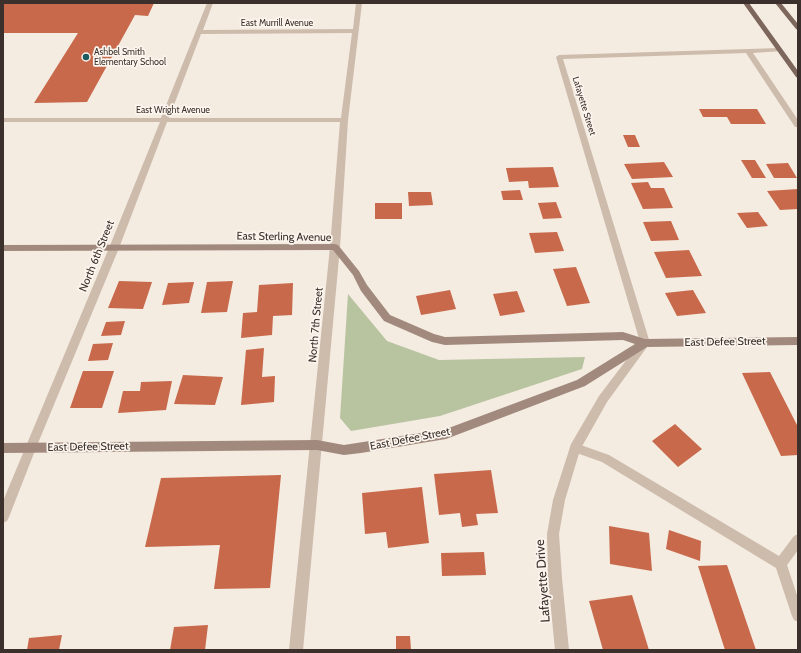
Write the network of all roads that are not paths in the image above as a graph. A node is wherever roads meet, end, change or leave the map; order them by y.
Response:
1 (210, 3) edge
2 (358, 3) edge
3 (746, 3) edge
4 (778, 3) edge
5 (798, 28) edge
6 (355, 31) junction
7 (199, 32) junction
8 (780, 50) junction
9 (748, 51) junction
10 (798, 76) edge
11 (3, 120) edge
12 (164, 120) junction
13 (344, 120) junction
14 (798, 124) edge
15 (3, 248) edge
16 (114, 248) junction
17 (335, 248) junction
18 (798, 341) edge
19 (645, 343) junction
20 (318, 445) junction
21 (3, 448) edge
22 (30, 448) junction
23 (575, 448) junction
24 (3, 517) edge
25 (798, 540) edge
26 (781, 564) junction
27 (798, 616) edge
28 (296, 650) edge
29 (562, 650) edge

1 - 7 street, North 6th Street
2 - 6 street, North 7th Street
3 - 8 main road
4 - 5 main road
6 - 7 street, East Murrill Avenue
6 - 13 street, North 7th Street
7 - 12 street, North 6th Street
8 - 9 street
8 - 10 main road
9 - 14 street
9 - 19 street, Lafayette Street
11 - 12 street, East Wright Avenue
12 - 13 street, East Wright Avenue
12 - 16 street, North 6th Street
13 - 17 street, North 7th Street
15 - 16 main road, East Sterling Avenue
16 - 17 main road, East Sterling Avenue
16 - 22 street, North 6th Street
17 - 19 main road, East Sterling Avenue
17 - 20 street, North 7th Street
18 - 19 main road, East Defee Street
19 - 20 main road, East Defee Street
19 - 23 street, Lafayette Drive
20 - 22 main road, East Defee Street
20 - 28 street, North 7th Street
21 - 22 main road, East Defee Street
22 - 24 street, North 6th Street
23 - 26 lane
23 - 29 street, Lafayette Drive
25 - 26 lane
26 - 27 lane

